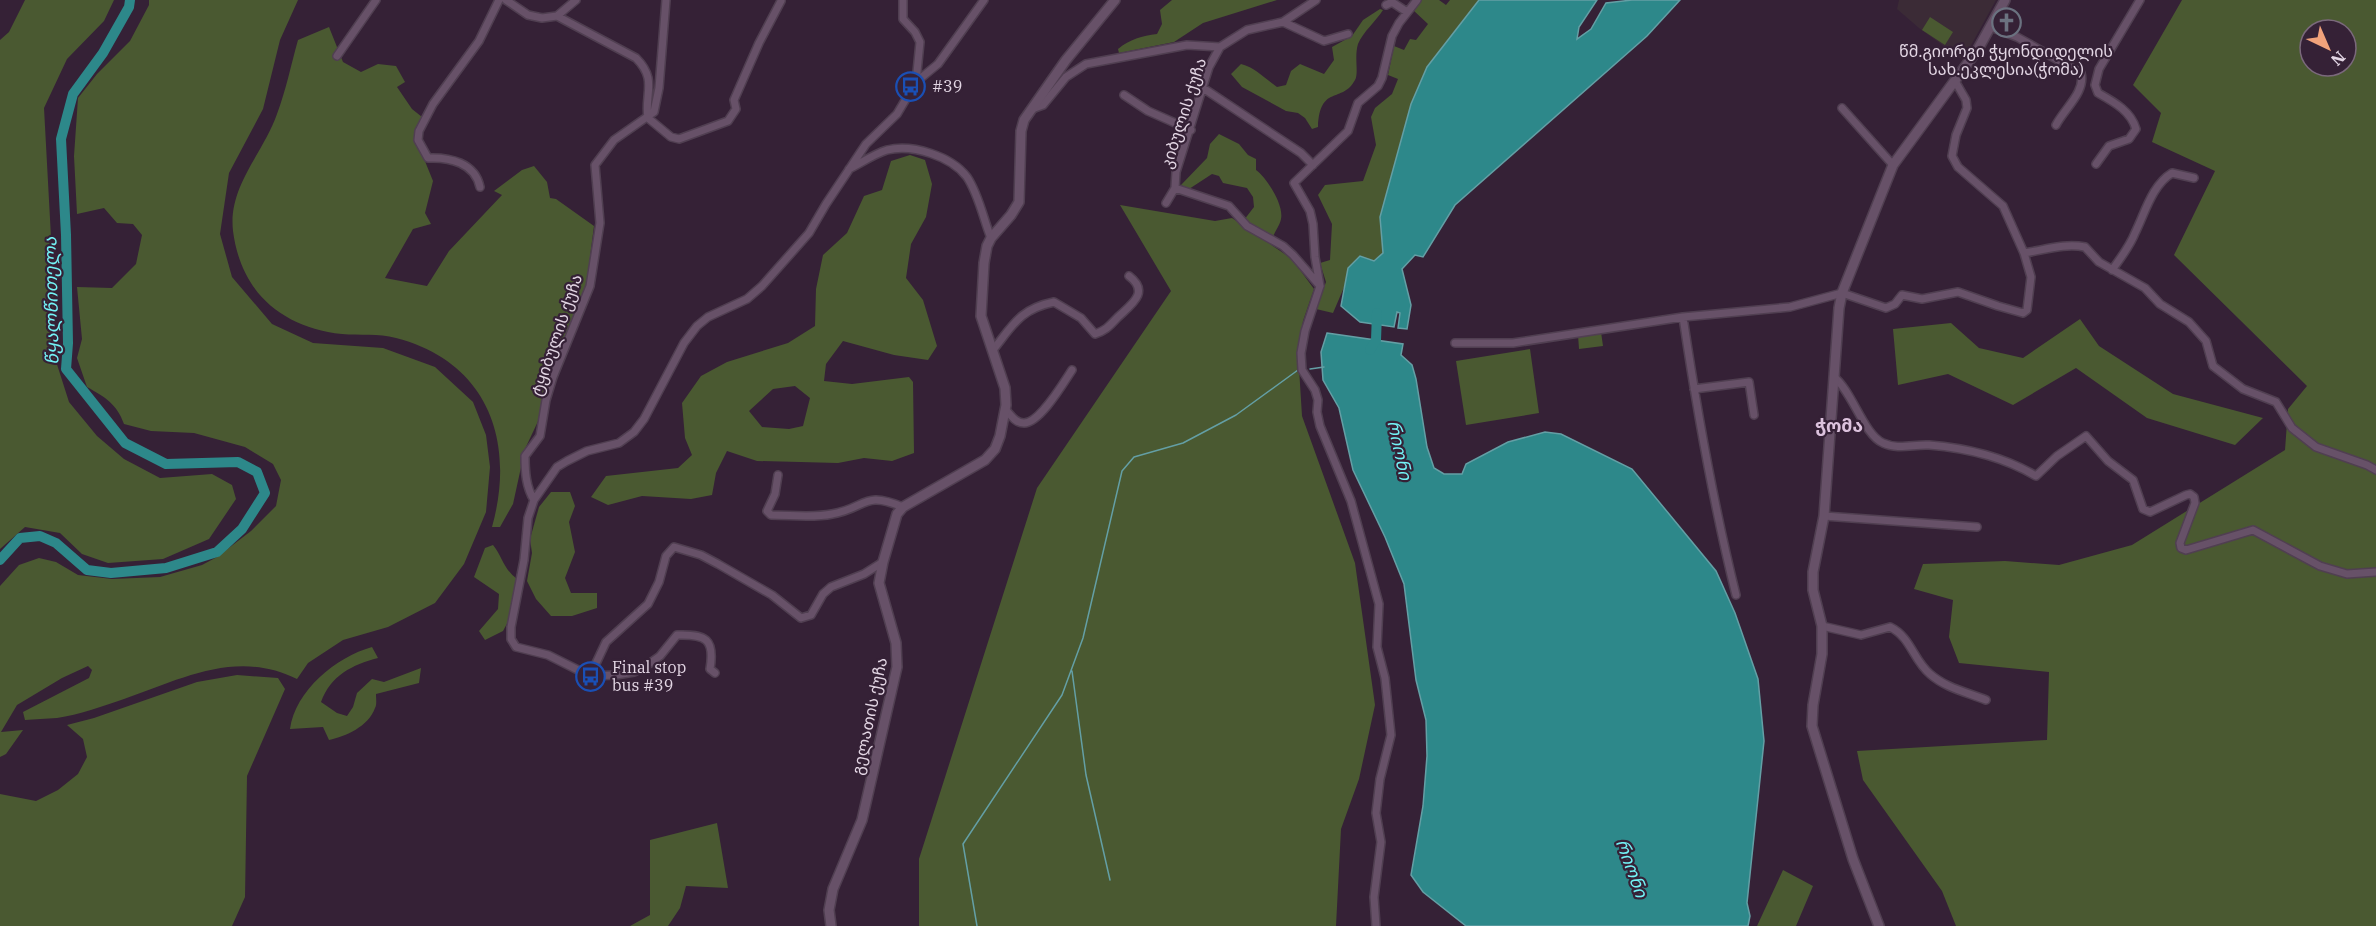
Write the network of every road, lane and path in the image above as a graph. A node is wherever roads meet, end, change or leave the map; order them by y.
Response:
1 (376, 0) edge
2 (499, 0) edge
3 (506, 0) edge
4 (576, 0) edge
5 (666, 0) edge
6 (903, 0) edge
7 (984, 0) edge
8 (1115, 0) edge
9 (1316, 0) edge
10 (1417, 0) edge
11 (2005, 0) edge
12 (2140, 0) edge
13 (781, 2) dead end
14 (1391, 2) edge
15 (1407, 12) junction
16 (557, 16) junction
17 (1283, 22) junction
18 (1991, 27) junction
19 (1348, 34) dead end
20 (1220, 47) junction
21 (337, 56) dead end
22 (1955, 81) junction
23 (916, 82) junction
24 (1203, 88) junction
25 (1124, 95) dead end
26 (1842, 108) dead end
27 (1031, 109) junction
28 (648, 118) junction
29 (2056, 125) dead end
30 (1191, 130) junction
31 (2096, 164) dead end
32 (1313, 165) junction
33 (1893, 165) junction
34 (848, 170) junction
35 (2194, 177) dead end
36 (480, 187) dead end
37 (1175, 188) junction
38 (1166, 202) dead end
39 (992, 237) junction
40 (2024, 253) junction
41 (2112, 270) junction
42 (1129, 276) dead end
43 (1320, 286) junction
44 (1842, 293) junction
45 (1683, 317) junction
46 (1455, 343) dead end
47 (993, 350) junction
48 (1072, 370) dead end
49 (1834, 377) junction
50 (1694, 389) junction
51 (1005, 409) junction
52 (1754, 415) dead end
53 (2376, 470) edge
54 (778, 475) dead end
55 (534, 500) junction
56 (903, 507) junction
57 (1824, 516) junction
58 (1977, 527) dead end
59 (883, 562) junction
60 (2376, 572) edge
61 (1736, 595) dead end
62 (1822, 626) junction
63 (715, 673) dead end
64 (590, 676) junction
65 (1986, 699) dead end
66 (831, 926) edge
67 (1376, 926) edge
68 (1879, 926) edge

1 - 21 street
2 - 36 street
3 - 16 street
4 - 16 street
5 - 28 street
6 - 23 street
7 - 23 street
8 - 27 main road
9 - 17 street, კიბულის ქუჩა
10 - 15 street
11 - 18 main road
12 - 31 street
13 - 28 street
14 - 15 street
15 - 32 street
16 - 28 street
17 - 19 street
17 - 20 street, კიბულის ქუჩა
18 - 22 main road
18 - 29 street
20 - 24 street, კიბულის ქუჩა
20 - 27 street
22 - 33 main road
22 - 40 street
23 - 34 street
24 - 30 street, კიბულის ქუჩა
24 - 32 street
25 - 30 street
26 - 33 street
27 - 39 main road
28 - 55 street, ტყიბულის ქუჩა
30 - 37 street, კიბულის ქუჩა
32 - 43 street
33 - 44 main road
34 - 39 street
34 - 55 street
35 - 41 street
37 - 38 street
37 - 43 street, კიბულის ქუჩა
39 - 47 main road
40 - 41 street
40 - 44 street
41 - 53 street
42 - 47 street
43 - 67 street
44 - 45 street
44 - 49 main road
45 - 46 street
45 - 50 street
47 - 51 main road
48 - 51 street
49 - 57 main road
49 - 60 street
50 - 52 street
50 - 61 street
51 - 56 main road
54 - 56 street
55 - 64 street
56 - 59 main road, გელათის ქუჩა
57 - 58 street
57 - 62 main road
59 - 64 street
59 - 66 main road, გელათის ქუჩა
62 - 65 street
62 - 68 main road
63 - 64 street

